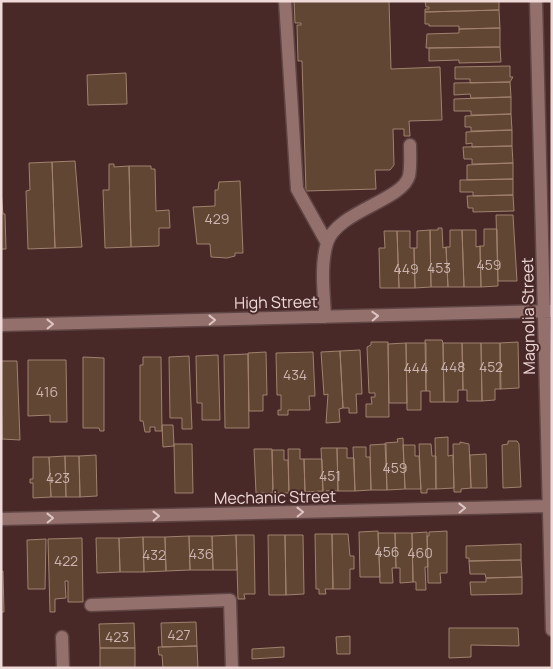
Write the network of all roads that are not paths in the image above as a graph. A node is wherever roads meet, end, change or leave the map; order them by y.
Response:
1 (285, 1) edge
2 (536, 1) edge
3 (410, 144) dead end
4 (327, 243) junction
5 (548, 311) edge
6 (325, 317) junction
7 (1, 325) edge
8 (549, 506) junction
9 (1, 519) edge
10 (92, 605) dead end
11 (552, 630) edge
12 (62, 637) dead end
13 (63, 668) edge
14 (232, 668) edge

1 - 4 street
2 - 5 street, Magnolia Street
3 - 4 street
4 - 6 street
6 -> 5 street, High Street
5 - 8 street, Magnolia Street
7 -> 6 street, High Street
9 -> 8 street, Mechanic Street
8 - 11 street, Magnolia Street
10 - 14 street
12 - 13 street

